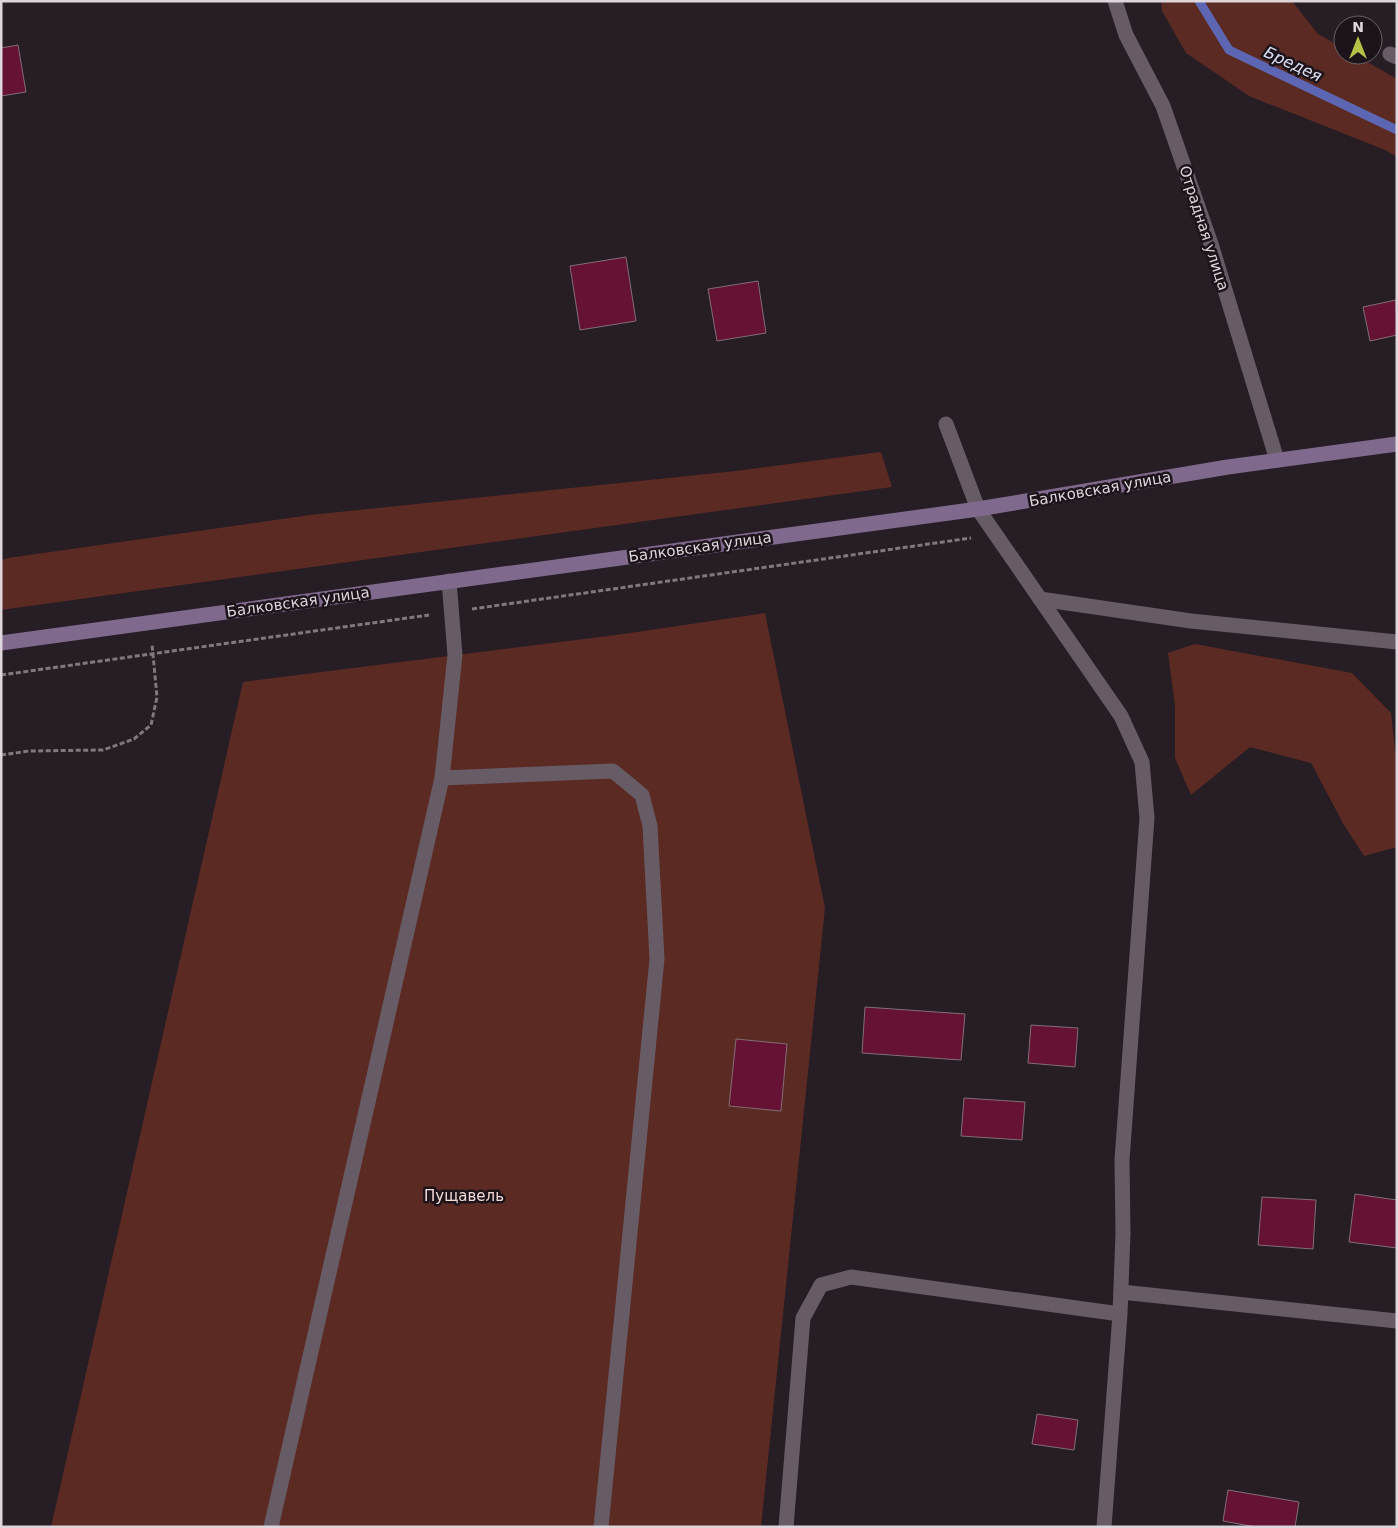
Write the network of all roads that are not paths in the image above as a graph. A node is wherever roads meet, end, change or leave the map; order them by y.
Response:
1 (1115, 1) edge
2 (946, 424) dead end
3 (1397, 444) edge
4 (1277, 460) junction
5 (978, 509) junction
6 (448, 581) junction
7 (1040, 599) junction
8 (1, 642) edge
9 (1397, 642) edge
10 (442, 778) junction
11 (1120, 1292) junction
12 (1120, 1314) junction
13 (1397, 1321) edge
14 (272, 1527) edge
15 (601, 1527) edge
16 (786, 1527) edge
17 (1104, 1527) edge

1 - 4 street, Отрадная улица
2 - 5 street
3 - 4 main road, Балковская улица
4 - 5 main road, Балковская улица
5 - 6 main road, Балковская улица
5 - 7 street
6 - 8 main road, Балковская улица
6 - 10 street
7 - 9 street
7 - 11 street
10 - 14 street
10 - 15 street
11 - 12 street
11 - 13 street
12 - 16 street
12 - 17 street

